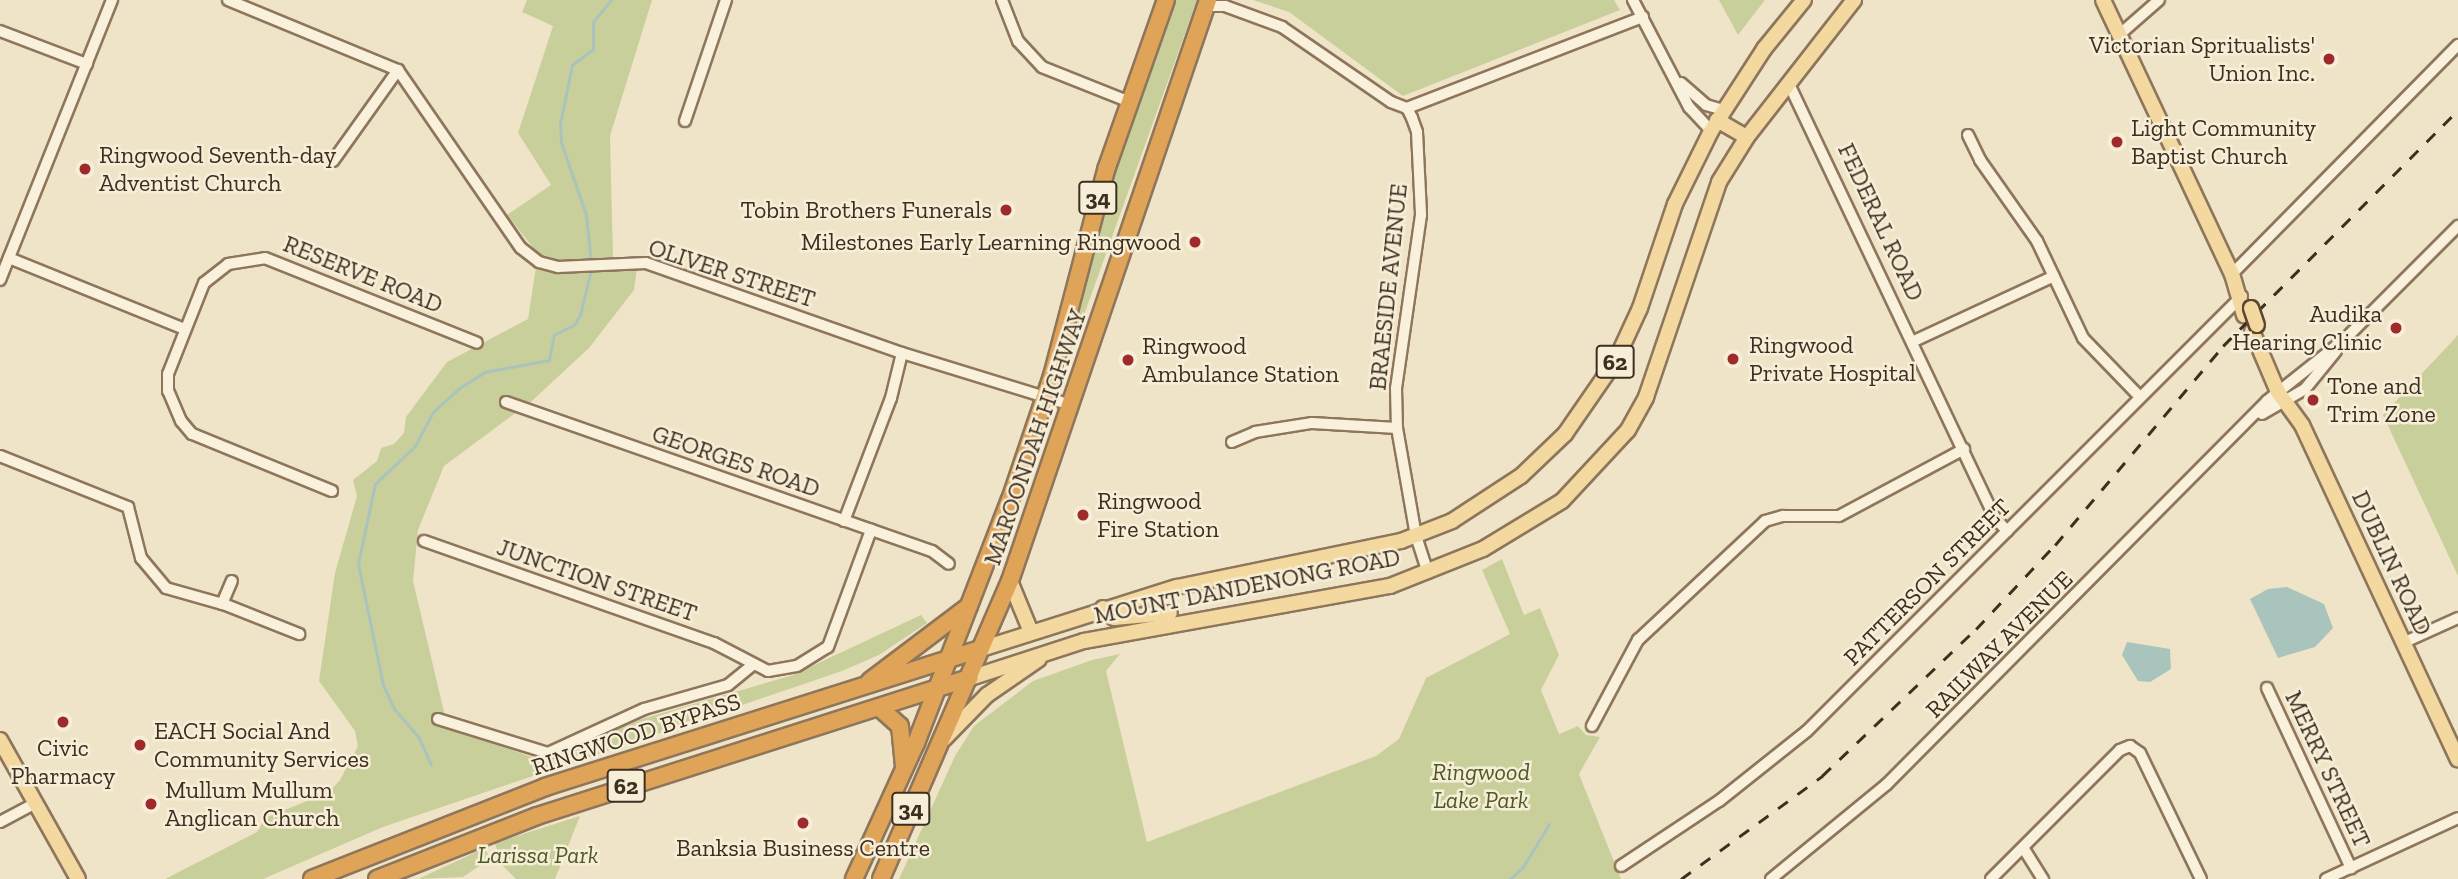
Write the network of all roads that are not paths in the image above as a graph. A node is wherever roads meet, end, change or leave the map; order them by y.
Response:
1 (112, 0) edge
2 (228, 0) edge
3 (726, 0) edge
4 (1002, 0) edge
5 (1166, 0) edge
6 (1633, 0) edge
7 (1804, 0) edge
8 (1854, 0) edge
9 (2103, 0) edge
10 (2159, 0) edge
11 (1207, 3) edge
12 (1643, 17) junction
13 (0, 31) edge
14 (2119, 35) junction
15 (2458, 45) edge
16 (87, 64) junction
17 (398, 70) junction
18 (1679, 81) junction
19 (1788, 82) junction
20 (1130, 102) junction
21 (1408, 108) junction
22 (685, 121) dead end
23 (1717, 121) junction
24 (1968, 135) dead end
25 (1747, 137) junction
26 (333, 161) dead end
27 (2458, 226) edge
28 (9, 258) junction
29 (2232, 275) junction
30 (2054, 276) junction
31 (0, 280) edge
32 (2244, 304) junction
33 (185, 328) junction
34 (1914, 341) junction
35 (477, 343) dead end
36 (902, 353) junction
37 (2286, 394) junction
38 (2140, 397) junction
39 (1045, 399) junction
40 (506, 402) dead end
41 (1071, 405) junction
42 (1397, 428) junction
43 (1232, 443) dead end
44 (1964, 449) junction
45 (0, 456) edge
46 (332, 491) dead end
47 (845, 521) junction
48 (871, 530) junction
49 (2007, 531) junction
50 (1416, 537) junction
51 (424, 541) dead end
52 (949, 564) dead end
53 (1429, 573) junction
54 (232, 581) dead end
55 (1010, 581) junction
56 (1177, 587) junction
57 (222, 604) junction
58 (970, 605) junction
59 (1103, 608) junction
60 (1170, 613) junction
61 (2458, 618) edge
62 (1182, 623) junction
63 (1031, 632) junction
64 (299, 634) dead end
65 (2405, 642) junction
66 (981, 649) junction
67 (1051, 650) junction
68 (949, 659) junction
69 (754, 664) junction
70 (970, 678) junction
71 (863, 687) junction
72 (2267, 688) dead end
73 (936, 689) junction
74 (881, 709) junction
75 (438, 719) dead end
76 (1592, 726) dead end
77 (944, 739) junction
78 (0, 740) edge
79 (2458, 759) edge
80 (904, 767) junction
81 (34, 804) junction
82 (2458, 818) edge
83 (0, 821) edge
84 (2024, 849) junction
85 (1621, 866) dead end
86 (2351, 868) junction
87 (78, 879) edge
88 (313, 879) edge
89 (377, 879) edge
90 (855, 879) edge
91 (881, 879) edge
92 (1771, 879) edge
93 (1991, 879) edge
94 (2043, 879) edge
95 (2201, 879) edge
96 (2326, 879) edge

1 - 16 street
2 - 17 street
3 - 22 street
4 - 20 street
5 - 20 highway, MAROONDAH HIGHWAY / 34
6 - 12 street
7 - 23 main road, MOUNT DANDENONG ROAD / 62
8 - 19 main road, MOUNT DANDENONG ROAD / 62
9 - 14 main road, DUBLIN ROAD
10 - 14 street
11 - 21 street
11 - 41 highway, MAROONDAH HIGHWAY / 34
12 - 18 street
12 - 21 street
13 - 16 street
14 - 29 main road, DUBLIN ROAD
15 - 29 street
16 - 28 street
17 - 26 street
17 - 36 street, OLIVER STREET
18 - 23 street
18 - 23 street
19 - 25 main road, MOUNT DANDENONG ROAD / 62
19 - 34 street, FEDERAL ROAD
20 - 39 highway, MAROONDAH HIGHWAY / 34
21 - 42 street, BRAESIDE AVENUE
23 - 25 main road
23 - 50 main road, MOUNT DANDENONG ROAD / 62
24 - 30 street
25 - 53 main road, MOUNT DANDENONG ROAD / 62
27 - 37 street, RAILWAY AVENUE
28 - 31 street
28 - 33 street
29 - 32 main road, DUBLIN ROAD
30 - 34 street
30 - 38 street
32 - 37 main road, DUBLIN ROAD, bridge
32 - 38 street, PATTERSON STREET
33 - 35 street, RESERVE ROAD
33 - 46 street, RESERVE ROAD
34 - 44 street, FEDERAL ROAD
36 - 39 street, OLIVER STREET
36 - 47 street
37 - 65 main road, DUBLIN ROAD
37 - 92 street, RAILWAY AVENUE
38 - 49 street, PATTERSON STREET
39 - 41 street, OLIVER STREET
39 - 58 highway, MAROONDAH HIGHWAY / 34
40 - 47 street, GEORGES ROAD
41 - 55 highway, MAROONDAH HIGHWAY / 34
42 - 43 street
42 - 50 street, BRAESIDE AVENUE
44 - 49 street, FEDERAL ROAD
44 - 76 street
45 - 57 street
47 - 48 street, GEORGES ROAD
48 - 52 street, GEORGES ROAD
48 - 69 street, JUNCTION STREET
49 - 85 street, PATTERSON STREET
50 - 53 street, BRAESIDE AVENUE
50 - 56 main road, MOUNT DANDENONG ROAD / 62
51 - 69 street, JUNCTION STREET
53 - 62 main road, MOUNT DANDENONG ROAD / 62
54 - 57 street
55 - 63 main road
55 - 66 highway, MAROONDAH HIGHWAY / 34
56 - 59 main road, MOUNT DANDENONG ROAD / 62
56 - 60 main road
57 - 64 street
58 - 68 highway, MAROONDAH HIGHWAY / 34
58 - 71 highway
59 - 60 main road
59 - 63 main road, MOUNT DANDENONG ROAD / 62
60 - 62 main road
61 - 65 street
62 - 67 main road, MOUNT DANDENONG ROAD / 62
63 - 66 main road, MOUNT DANDENONG ROAD / 62
65 - 79 main road, DUBLIN ROAD
66 - 68 highway, RINGWOOD BYPASS / 62
66 - 70 highway, MAROONDAH HIGHWAY / 34
67 - 70 main road, MOUNT DANDENONG ROAD / 62
67 - 77 main road
68 - 71 highway, RINGWOOD BYPASS / 62
68 - 73 highway, MAROONDAH HIGHWAY / 34
69 - 75 street
70 - 73 highway, RINGWOOD BYPASS / 62
70 - 77 highway, MAROONDAH HIGHWAY / 34
71 - 88 highway, RINGWOOD BYPASS / 62
72 - 86 street, MERRY STREET
73 - 74 highway, RINGWOOD BYPASS / 62
73 - 80 highway, MAROONDAH HIGHWAY / 34
74 - 80 highway
74 - 89 highway, RINGWOOD BYPASS / 62
77 - 91 highway, MAROONDAH HIGHWAY / 34
78 - 81 main road
80 - 90 highway, MAROONDAH HIGHWAY / 34
81 - 83 street
81 - 87 main road
82 - 86 street
84 - 93 street
84 - 94 street
84 - 95 street
86 - 96 street

